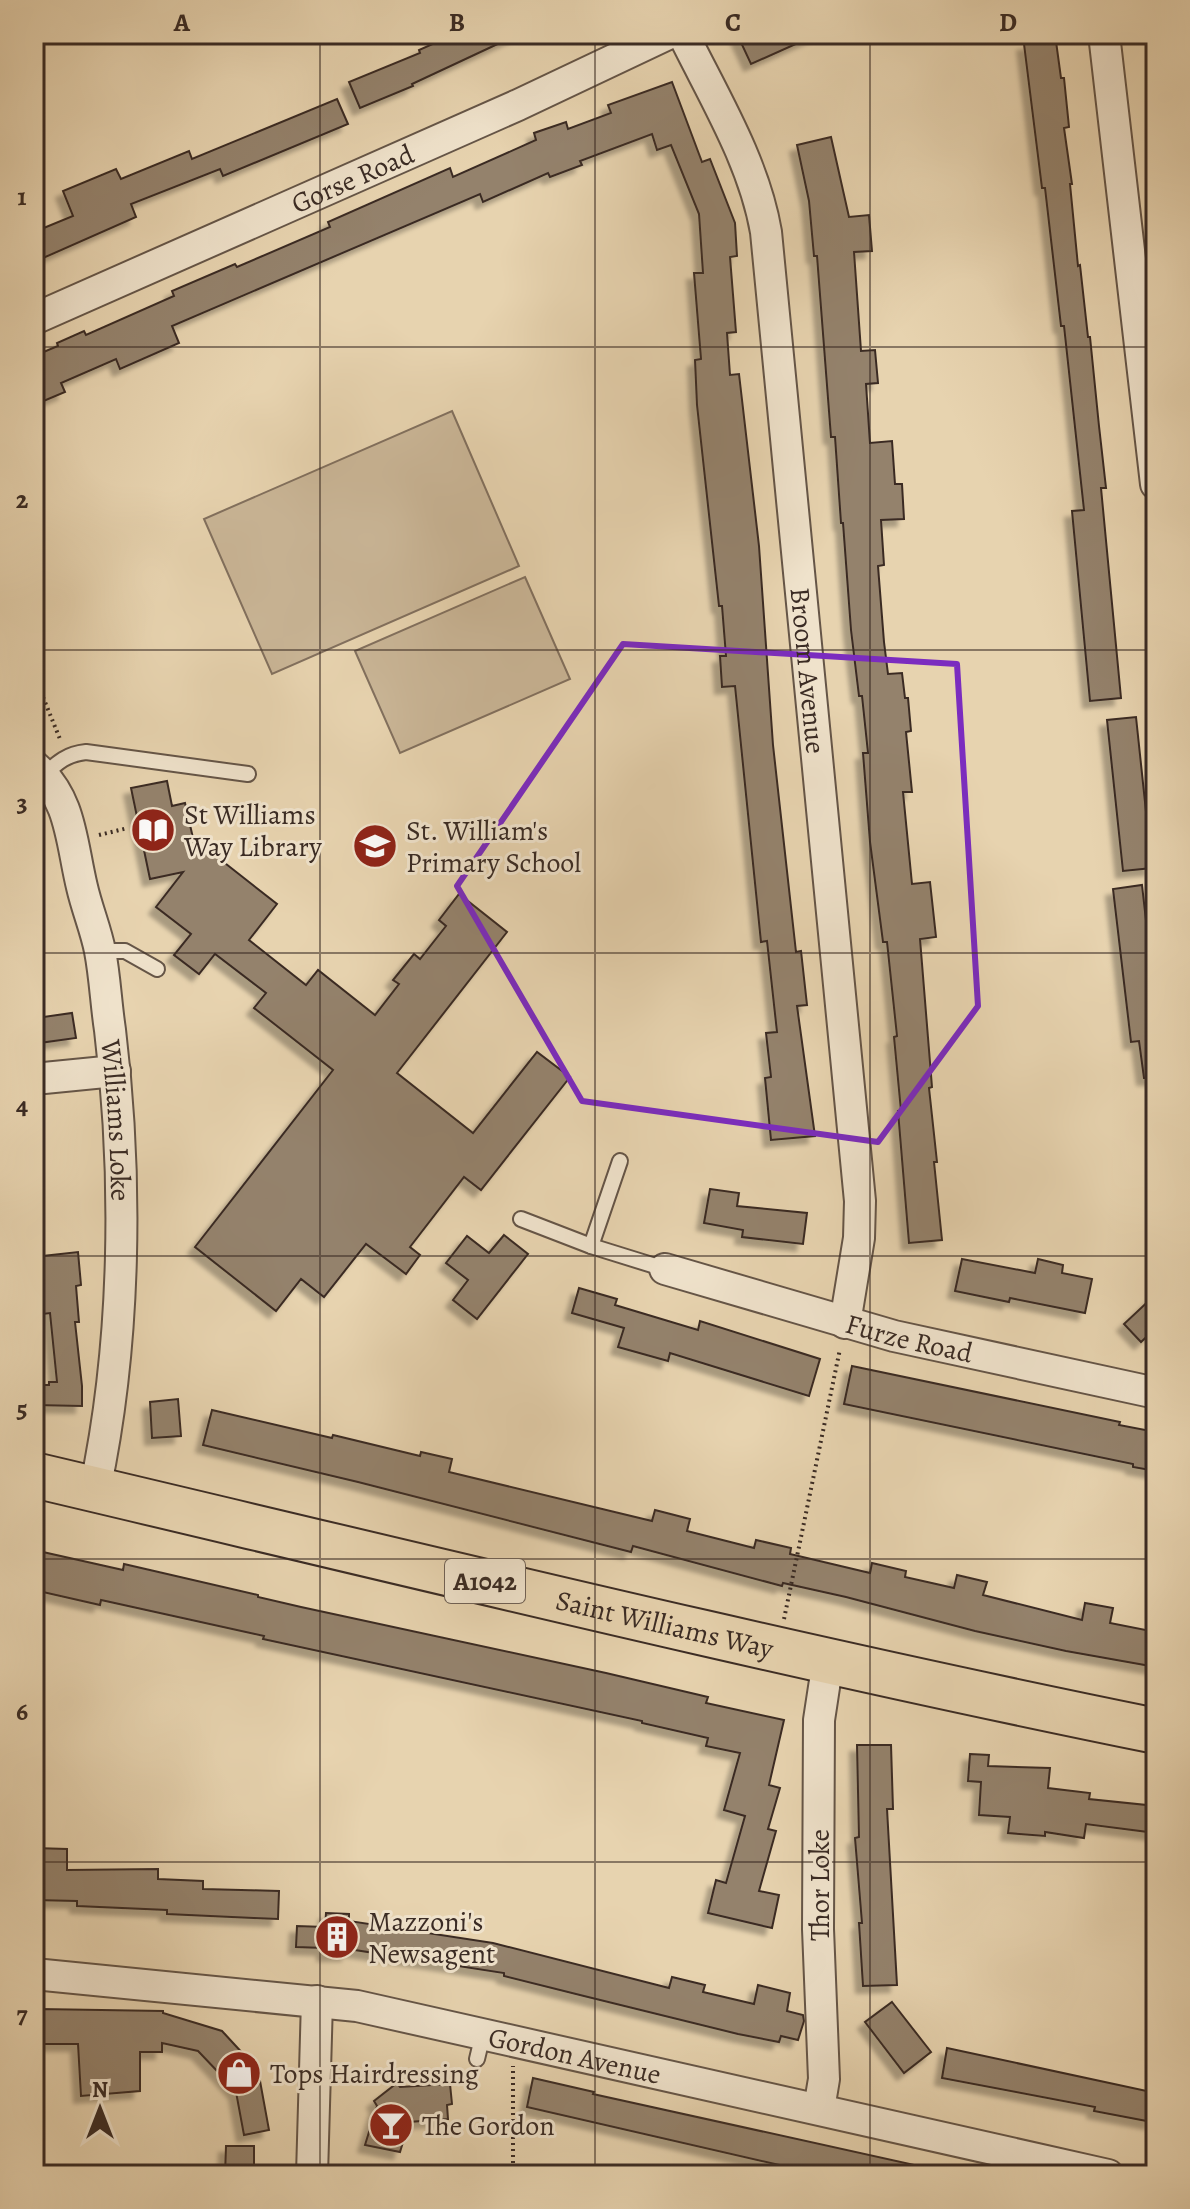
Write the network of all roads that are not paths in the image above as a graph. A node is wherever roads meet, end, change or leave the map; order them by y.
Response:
1 (668, 34) edge
2 (683, 34) edge
3 (1104, 34) edge
4 (34, 319) edge
5 (1156, 484) edge
6 (48, 766) edge
7 (248, 774) dead end
8 (100, 951) junction
9 (157, 969) dead end
10 (115, 1071) junction
11 (34, 1079) edge
12 (620, 1161) dead end
13 (521, 1219) dead end
14 (591, 1246) junction
15 (665, 1269) joint
16 (845, 1323) junction
17 (1156, 1393) edge
18 (34, 1475) edge
19 (95, 1489) junction
20 (828, 1661) junction
21 (1156, 1731) edge
22 (34, 1974) edge
23 (317, 2001) junction
24 (819, 2109) junction
25 (312, 2175) edge
26 (1108, 2175) edge

1 - 4 street, Gorse Road
2 - 16 street, Broom Avenue
3 - 5 street
6 - 7 lane
6 - 8 street, Williams Loke
8 - 9 lane
8 - 10 street, Williams Loke
10 - 11 street
10 - 19 street, Williams Loke
12 - 14 lane
13 - 14 lane
14 - 15 lane
15 - 16 street, Furze Road
16 - 17 street, Furze Road
18 - 19 highway, Saint Williams Way / A1042
19 - 20 highway, Saint Williams Way / A1042
20 - 21 highway, Saint Williams Way / A1042
20 - 24 street, Thor Loke
22 - 23 street, Gordon Avenue
23 - 24 street, Gordon Avenue
23 - 25 street
24 - 26 street, Gordon Avenue

